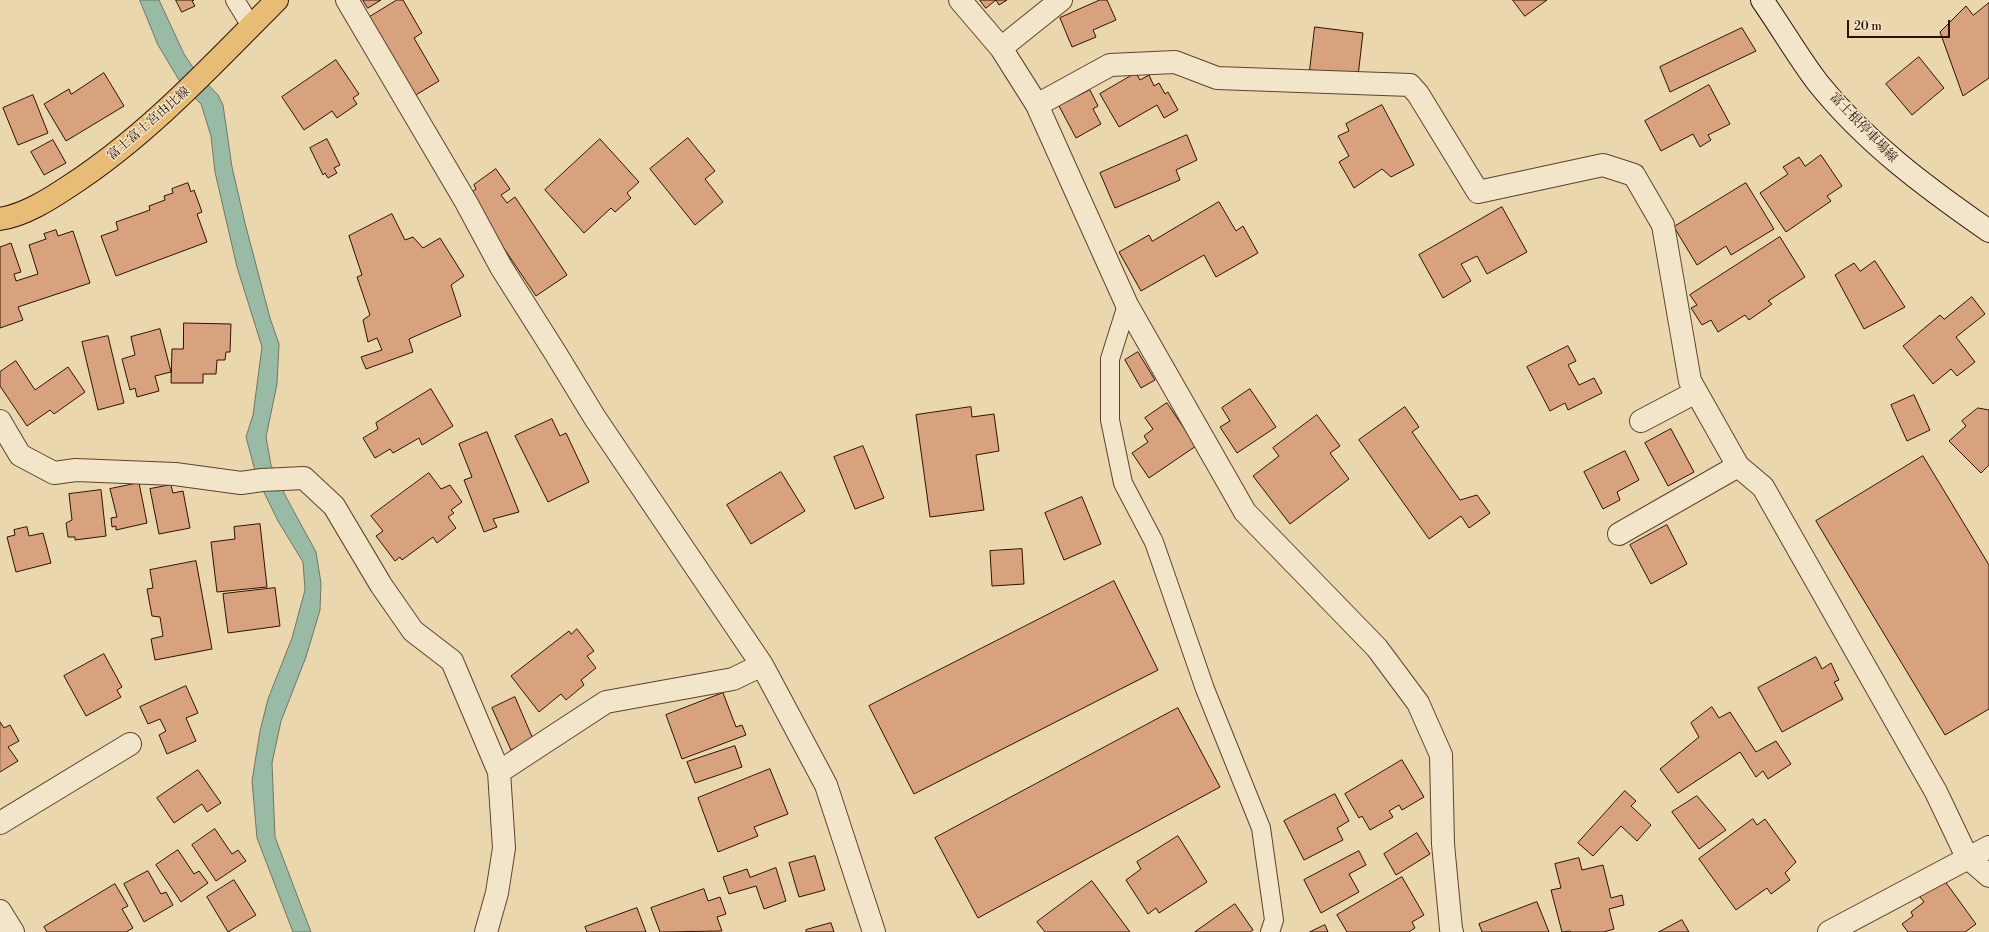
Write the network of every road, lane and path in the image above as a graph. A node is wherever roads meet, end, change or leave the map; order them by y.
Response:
1 (235, 0) edge
2 (277, 0) edge
3 (347, 0) edge
4 (960, 0) edge
5 (1061, 0) edge
6 (1762, 0) edge
7 (251, 26) junction
8 (1001, 48) junction
9 (1037, 105) junction
10 (0, 219) edge
11 (1989, 231) edge
12 (1127, 305) junction
13 (1696, 392) junction
14 (0, 421) edge
15 (1640, 421) dead end
16 (1738, 466) junction
17 (1619, 534) dead end
18 (762, 665) junction
19 (130, 744) dead end
20 (499, 772) junction
21 (0, 823) edge
22 (1989, 847) edge
23 (1967, 857) junction
24 (1989, 876) edge
25 (0, 911) edge
26 (12, 932) edge
27 (486, 932) edge
28 (874, 932) edge
29 (1270, 932) edge
30 (1452, 932) edge
31 (1829, 932) edge

1 - 7 lane
2 - 7 main road, 富士富士宮由比線
3 - 18 street
4 - 8 street
5 - 8 street
6 - 11 street, 富士根停車場線
7 - 10 main road, 富士富士宮由比線
8 - 9 street
9 - 12 street
9 - 13 street
12 - 29 lane
12 - 30 street
13 - 15 street
13 - 16 street
14 - 20 street
16 - 17 street
16 - 23 street
18 - 20 street
18 - 28 street
19 - 21 street
20 - 27 street
22 - 23 street
23 - 24 street
23 - 31 street
25 - 26 street

